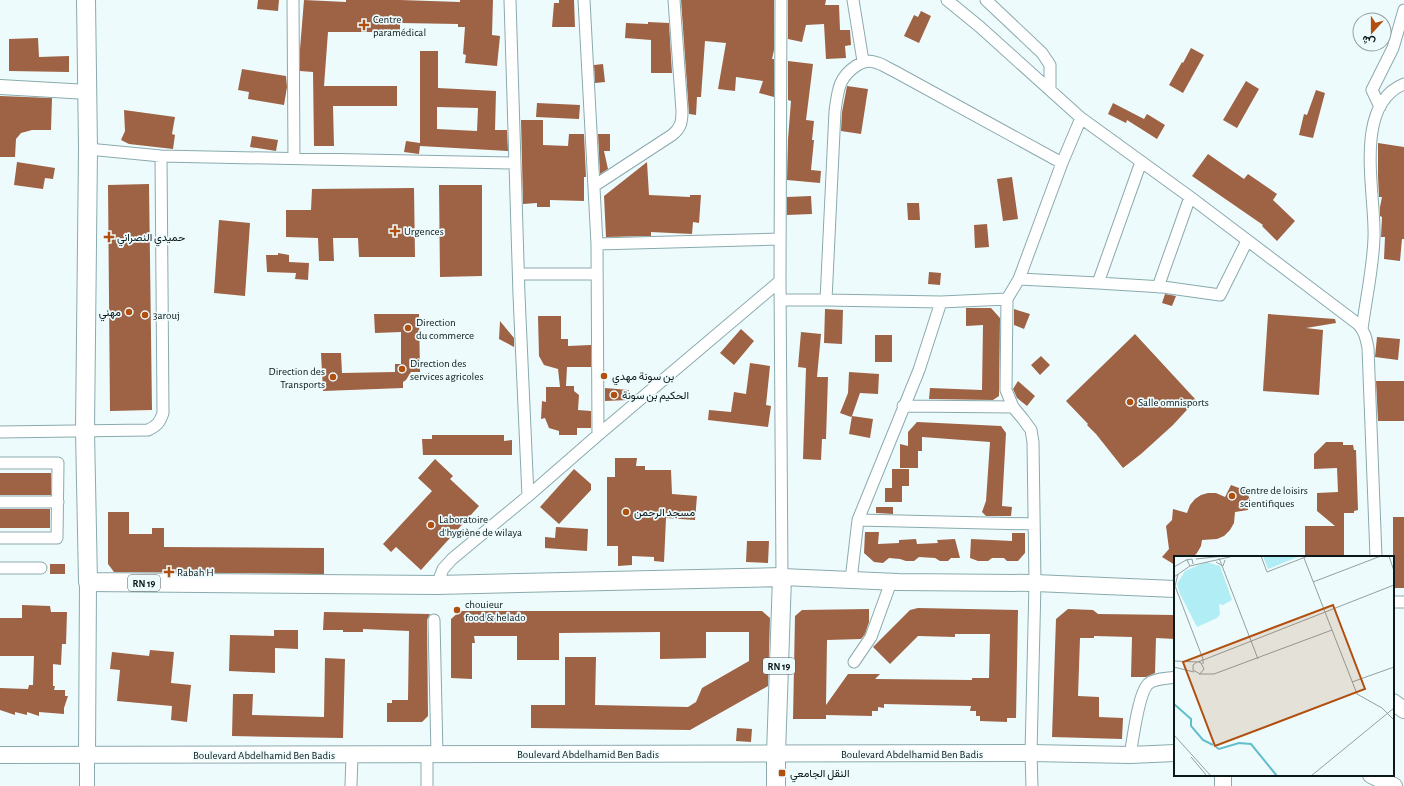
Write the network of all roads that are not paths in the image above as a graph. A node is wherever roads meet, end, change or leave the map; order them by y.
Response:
1 (86, 0) edge
2 (293, 0) edge
3 (510, 0) edge
4 (584, 0) edge
5 (674, 0) edge
6 (781, 0) edge
7 (853, 0) edge
8 (947, 0) edge
9 (986, 0) edge
10 (1404, 10) edge
11 (863, 61) junction
12 (1404, 84) edge
13 (0, 87) edge
14 (1050, 90) junction
15 (88, 92) junction
16 (1380, 107) junction
17 (1081, 118) junction
18 (88, 149) junction
19 (160, 156) junction
20 (294, 158) junction
21 (1141, 162) junction
22 (515, 163) junction
23 (1062, 163) junction
24 (594, 186) junction
25 (1190, 197) junction
26 (780, 239) junction
27 (1247, 240) junction
28 (596, 244) junction
29 (518, 274) junction
30 (597, 274) junction
31 (1019, 279) junction
32 (780, 281) junction
33 (1098, 283) junction
34 (1158, 287) junction
35 (1007, 299) junction
36 (780, 300) junction
37 (826, 300) junction
38 (940, 302) junction
39 (1362, 329) junction
40 (903, 406) junction
41 (1013, 407) junction
42 (85, 431) junction
43 (0, 432) edge
44 (598, 435) junction
45 (0, 463) edge
46 (528, 496) junction
47 (0, 502) edge
48 (58, 502) junction
49 (858, 520) junction
50 (1034, 524) junction
51 (0, 538) edge
52 (1376, 556) edge
53 (0, 568) edge
54 (41, 568) dead end
55 (782, 577) junction
56 (852, 580) junction
57 (88, 582) junction
58 (891, 582) junction
59 (1036, 583) junction
60 (437, 585) junction
61 (1174, 589) edge
62 (434, 620) dead end
63 (854, 662) dead end
64 (1174, 677) edge
65 (1394, 703) edge
66 (1404, 710) edge
67 (1031, 753) junction
68 (1174, 753) edge
69 (776, 754) junction
70 (0, 755) edge
71 (87, 755) junction
72 (352, 755) junction
73 (432, 755) junction
74 (1130, 755) junction
75 (1373, 776) edge
76 (87, 786) edge
77 (351, 786) edge
78 (427, 786) edge
79 (776, 786) edge
80 (1032, 786) edge
81 (1394, 786) edge

1 - 15 main road
2 - 20 street
3 - 22 street
4 - 24 street
5 - 24 street
6 - 26 street
7 - 11 street
8 - 14 street
9 - 14 street
10 - 16 street
11 - 23 street
11 - 37 street
12 - 16 street
13 - 15 street
14 - 17 street
15 - 18 main road
16 - 39 street
17 - 21 street
17 - 23 street
18 - 19 street
18 - 42 main road
19 - 20 street
19 - 42 street
20 - 22 street
21 - 25 street
21 - 33 street
22 - 29 street
23 - 31 street
24 - 28 street
25 - 27 street
25 - 34 street
26 - 28 street
26 - 32 street
27 - 34 street
27 - 39 street
28 - 30 street
29 - 30 street
29 - 46 street
30 - 44 street
31 - 33 street
31 - 35 street
32 - 36 street
32 - 44 street
33 - 34 street
35 - 38 street
35 - 41 street
36 - 37 street
36 - 55 street
37 - 38 street
38 - 40 street
39 - 52 street
40 - 41 street
40 - 49 street
41 - 50 street
42 - 43 street
42 - 57 main road
44 - 46 street
45 - 48 street
46 - 60 street
47 - 48 street
48 - 51 street
49 - 50 street
49 - 56 street
50 - 59 street
53 - 54 street
55 - 56 main road
55 - 60 main road, RN 19
55 - 69 main road, RN 19
56 - 58 main road
57 - 60 main road, RN 19
57 - 71 main road
58 - 59 main road
58 - 63 street
59 - 61 main road
59 - 67 street
62 - 73 street
64 - 74 street
65 - 66 main road
67 - 69 main road, Boulevard Abdelhamid Ben Badis
67 - 74 main road, Boulevard Abdelhamid Ben Badis
67 - 80 street
68 - 74 main road, Boulevard Abdelhamid Ben Badis
69 - 73 main road, Boulevard Abdelhamid Ben Badis
69 - 79 main road, RN 19
70 - 71 main road, Boulevard Abdelhamid Ben Badis
71 - 72 main road, Boulevard Abdelhamid Ben Badis
71 - 76 street
72 - 73 main road, Boulevard Abdelhamid Ben Badis
72 - 77 street
73 - 78 street
75 - 81 main road

